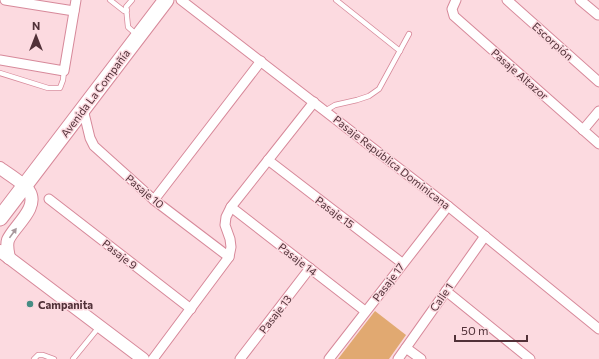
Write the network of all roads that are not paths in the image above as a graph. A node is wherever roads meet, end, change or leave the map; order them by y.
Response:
1 (5, 0) edge
2 (76, 0) edge
3 (110, 0) edge
4 (132, 0) edge
5 (166, 0) edge
6 (181, 0) edge
7 (336, 0) edge
8 (456, 0) edge
9 (580, 0) edge
10 (509, 1) edge
11 (127, 10) junction
12 (74, 11) junction
13 (598, 15) dead end
14 (409, 34) dead end
15 (139, 36) junction
16 (400, 51) junction
17 (0, 60) edge
18 (261, 61) junction
19 (64, 71) junction
20 (0, 73) edge
21 (599, 82) edge
22 (314, 102) junction
23 (83, 109) junction
24 (325, 111) junction
25 (599, 111) edge
26 (583, 130) junction
27 (599, 144) edge
28 (268, 160) junction
29 (0, 168) edge
30 (24, 186) junction
31 (49, 199) dead end
32 (154, 200) junction
33 (448, 206) junction
34 (231, 207) junction
35 (0, 218) edge
36 (485, 236) junction
37 (4, 255) edge
38 (229, 257) junction
39 (402, 263) junction
40 (310, 268) junction
41 (446, 291) junction
42 (191, 309) junction
43 (366, 311) junction
44 (100, 326) junction
45 (599, 329) edge
46 (406, 348) junction
47 (34, 359) edge
48 (54, 359) edge
49 (73, 359) edge
50 (143, 359) edge
51 (152, 359) edge
52 (240, 359) edge
53 (329, 359) edge
54 (398, 359) edge
55 (421, 359) edge
56 (530, 359) edge

1 - 12 street
2 - 12 street
3 - 11 lane
4 - 11 lane
5 - 15 main road, Avenida La Compañía
6 - 18 street, Pasaje República Dominicana
7 - 16 lane
8 - 26 street, Pasaje Altazor
9 - 13 street
10 - 21 street, Escorpión
11 - 15 lane
12 - 19 street
14 - 16 lane
15 - 23 main road, Avenida La Compañía
16 - 24 lane
17 - 19 street
18 - 22 street, Pasaje República Dominicana
18 - 32 street
19 - 20 lane
22 - 24 street, Pasaje República Dominicana
22 - 28 street
23 - 30 main road, Avenida La Compañía
23 - 32 street, Pasaje 10
24 - 33 street, Pasaje República Dominicana
25 - 26 street
26 - 27 street, Pasaje Altazor
28 - 34 street
28 - 39 street, Pasaje 15
29 - 30 street
30 - 35 main road, Avenida La Compañía
37 -> 30 street
31 - 42 street, Pasaje 9
32 - 38 street, Pasaje 10
33 - 36 street, Pasaje República Dominicana
33 - 39 street, Pasaje 17
34 - 38 street
34 - 40 street, Pasaje 14
36 - 41 street, Calle 1
36 - 45 street, Pasaje República Dominicana
37 - 44 street
38 - 42 street
39 - 43 street, Pasaje 17
40 - 43 street, Pasaje 14
40 - 52 street, Pasaje 13
41 - 46 street, Calle 1
41 - 56 street
42 - 51 street
43 - 53 street, Pasaje 17
44 - 49 lane
44 - 50 street
46 - 54 street, Calle 1
46 - 55 street
47 - 48 lane

